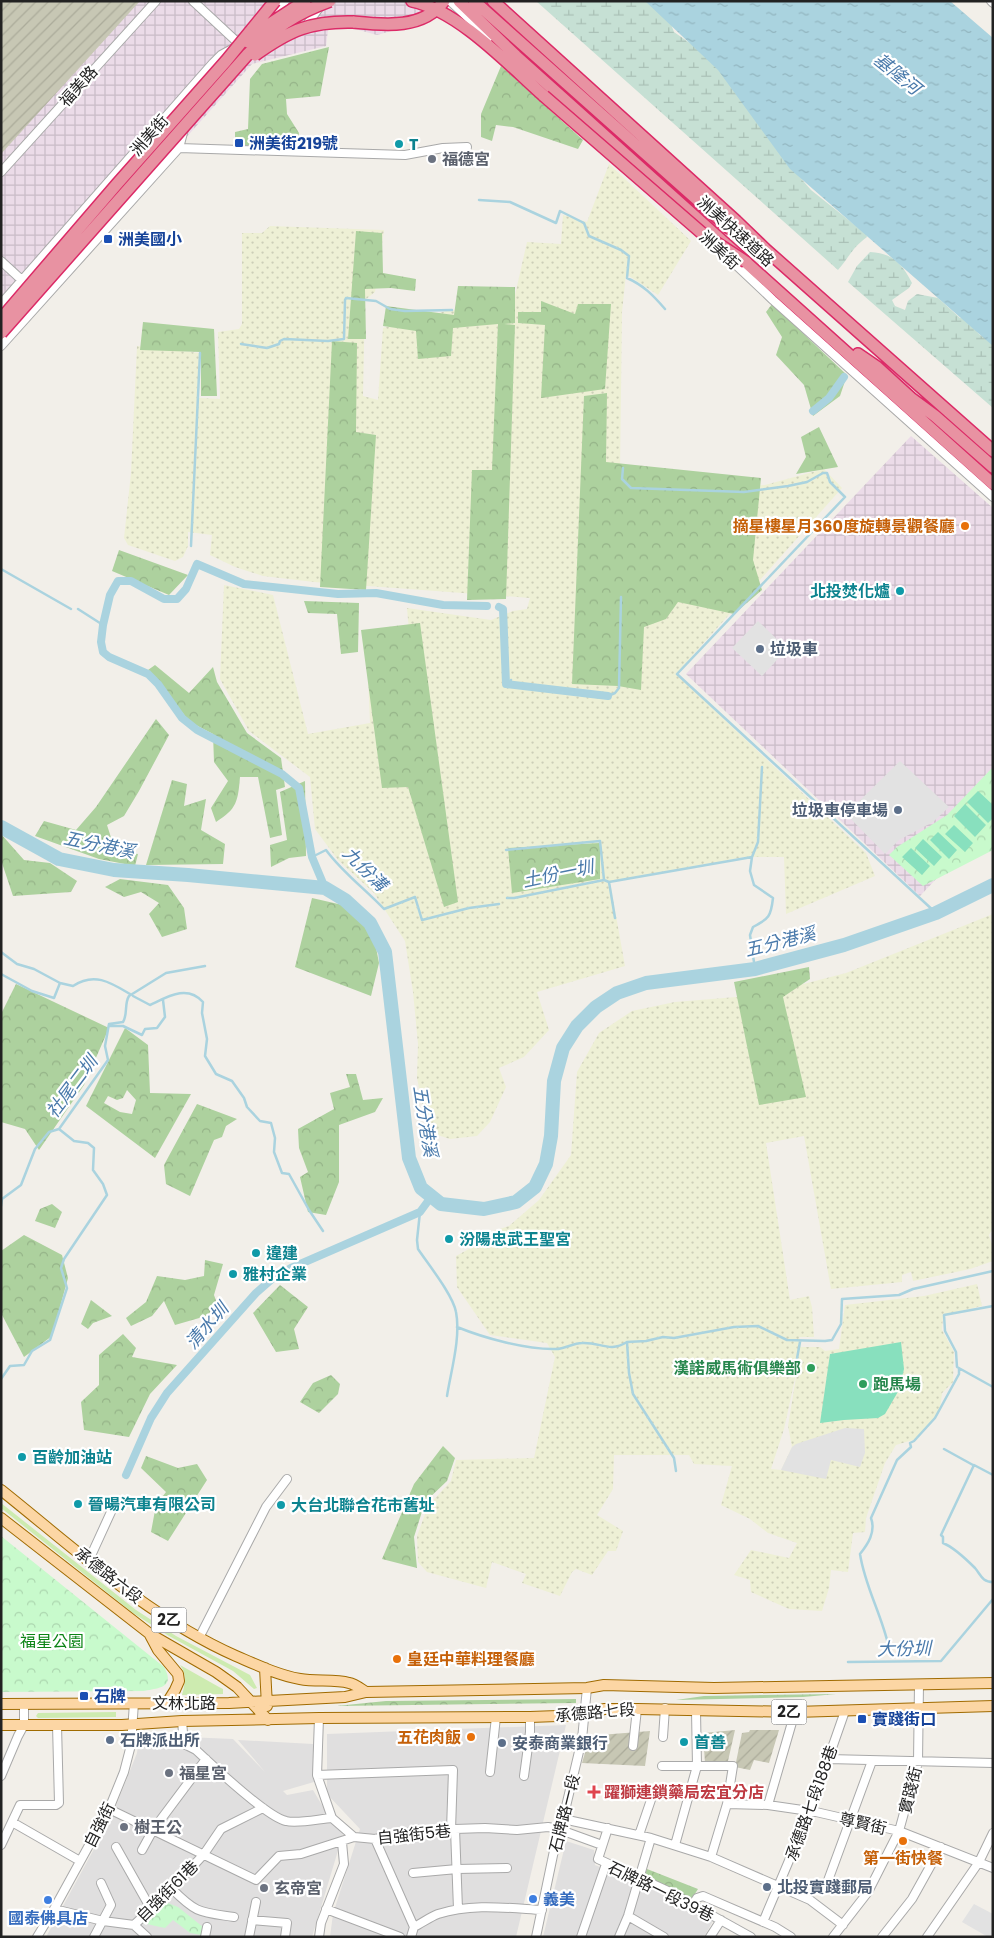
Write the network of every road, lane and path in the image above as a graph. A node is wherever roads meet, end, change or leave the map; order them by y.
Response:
1 (156, 1) edge
2 (193, 1) edge
3 (275, 1) edge
4 (285, 1) edge
5 (305, 1) edge
6 (323, 1) edge
7 (330, 1) edge
8 (412, 1) edge
9 (444, 1) edge
10 (450, 1) edge
11 (459, 1) edge
12 (474, 1) edge
13 (492, 1) edge
14 (240, 45) junction
15 (251, 55) junction
16 (230, 65) junction
17 (467, 146) dead end
18 (179, 148) junction
19 (1, 172) edge
20 (765, 249) junction
21 (1, 261) edge
22 (746, 262) junction
23 (22, 280) junction
24 (44, 300) junction
25 (1, 304) edge
26 (1, 319) edge
27 (1, 333) edge
28 (825, 333) junction
29 (864, 338) junction
30 (1, 346) edge
31 (935, 416) junction
32 (993, 451) edge
33 (993, 468) edge
34 (993, 484) edge
35 (993, 497) edge
36 (287, 1479) dead end
37 (1, 1490) edge
38 (116, 1502) dead end
39 (1, 1518) edge
40 (89, 1560) junction
41 (150, 1634) junction
42 (200, 1638) junction
43 (265, 1668) junction
44 (993, 1683) edge
45 (919, 1684) junction
46 (588, 1688) junction
47 (366, 1692) junction
48 (252, 1701) junction
49 (267, 1701) junction
50 (134, 1703) junction
51 (166, 1703) junction
52 (1, 1704) edge
53 (24, 1704) junction
54 (993, 1706) edge
55 (636, 1708) junction
56 (665, 1708) junction
57 (920, 1709) junction
58 (696, 1711) junction
59 (845, 1711) junction
60 (795, 1712) junction
61 (585, 1715) junction
62 (496, 1717) junction
63 (530, 1717) junction
64 (319, 1718) junction
65 (268, 1720) junction
66 (182, 1721) junction
67 (133, 1724) junction
68 (1, 1725) edge
69 (24, 1725) junction
70 (57, 1725) junction
71 (663, 1736) dead end
72 (633, 1746) dead end
73 (206, 1759) junction
74 (828, 1759) junction
75 (872, 1761) junction
76 (918, 1762) junction
77 (993, 1763) edge
78 (662, 1766) dead end
79 (698, 1766) junction
80 (490, 1772) dead end
81 (317, 1775) junction
82 (1, 1776) edge
83 (524, 1776) dead end
84 (654, 1791) dead end
85 (727, 1804) junction
86 (768, 1805) junction
87 (263, 1808) junction
88 (109, 1809) junction
89 (810, 1812) junction
90 (332, 1818) junction
91 (563, 1819) junction
92 (850, 1820) junction
93 (12, 1822) junction
94 (608, 1828) junction
95 (453, 1829) junction
96 (558, 1829) junction
97 (153, 1830) junction
98 (899, 1832) junction
99 (993, 1833) edge
100 (639, 1835) junction
101 (354, 1837) junction
102 (651, 1838) junction
103 (375, 1840) junction
104 (342, 1842) junction
105 (1, 1845) edge
106 (602, 1845) junction
107 (675, 1845) junction
108 (116, 1847) dead end
109 (941, 1847) junction
110 (142, 1850) dead end
111 (204, 1854) junction
112 (711, 1857) junction
113 (80, 1860) junction
114 (979, 1862) junction
115 (606, 1864) junction
116 (507, 1868) dead end
117 (993, 1868) edge
118 (457, 1869) junction
119 (413, 1873) dead end
120 (639, 1878) junction
121 (100, 1883) dead end
122 (780, 1886) junction
123 (826, 1886) dead end
124 (172, 1888) junction
125 (256, 1902) dead end
126 (693, 1904) junction
127 (54, 1909) junction
128 (151, 1909) junction
129 (326, 1909) junction
130 (458, 1909) junction
131 (542, 1910) junction
132 (628, 1916) junction
133 (234, 1917) dead end
134 (252, 1920) junction
135 (721, 1920) junction
136 (103, 1921) junction
137 (764, 1922) junction
138 (134, 1925) junction
139 (843, 1925) junction
140 (207, 1927) dead end
141 (414, 1927) junction
142 (37, 1937) edge
143 (94, 1937) edge
144 (147, 1937) edge
145 (205, 1937) edge
146 (249, 1937) edge
147 (285, 1937) edge
148 (319, 1937) edge
149 (400, 1937) edge
150 (411, 1937) edge
151 (536, 1937) edge
152 (581, 1937) edge
153 (619, 1937) edge
154 (664, 1937) edge
155 (710, 1937) edge
156 (751, 1937) edge
157 (791, 1937) edge
158 (834, 1937) edge
159 (882, 1937) edge
160 (927, 1937) edge

1 - 19 street, 福美路
2 - 14 street
3 - 16 highway, bridge
4 - 14 street, 洲美街
5 - 16 highway, bridge
6 - 15 street, 洲美街
7 - 16 highway, bridge
8 - 22 highway, bridge
9 - 16 highway, bridge
10 - 35 street, 洲美街
11 - 22 highway, 洲美快速道路, bridge
12 - 20 highway
13 - 20 highway, 洲美快速道路
14 - 15 street
14 - 23 street, 洲美街
15 - 18 street, 洲美街
16 - 26 highway, bridge
16 - 27 highway, bridge
17 - 18 street, 洲美街
18 - 24 street, 洲美街
20 - 29 highway, 洲美快速道路
21 - 23 street
22 - 28 highway, 洲美快速道路
23 - 24 street
23 - 25 street, 洲美街
24 - 30 street, 洲美街
28 - 31 highway
28 - 34 highway, 洲美快速道路
29 - 31 highway
29 - 32 highway, 洲美快速道路
31 - 33 highway
36 - 42 street
37 - 40 main road, 承德路六段 / 2乙
38 - 40 street
39 - 41 main road, 承德路六段 / 2乙
40 - 42 main road, 承德路六段 / 2乙
41 - 48 main road, 承德路六段 / 2乙
41 - 51 main road
42 - 43 main road, 承德路六段 / 2乙
43 - 47 main road, 承德路六段 / 2乙
43 - 49 main road
44 - 45 main road, 承德路七段 / 2乙
45 - 46 main road, 承德路七段 / 2乙
45 - 57 street, 實踐街
46 - 47 main road, 承德路七段 / 2乙
46 - 61 street, 石牌路一段
47 - 49 main road, 文林北路
48 - 49 main road, 文林北路
48 - 51 main road, 文林北路
48 - 65 main road, 2乙
49 - 65 main road
50 - 51 main road, 文林北路
50 - 53 main road, 文林北路
50 - 67 street, 自強街
52 - 53 main road, 文林北路
53 - 69 street
54 - 57 main road, 承德路七段 / 2乙
55 - 56 main road, 承德路七段 / 2乙
55 - 61 main road, 承德路七段 / 2乙
55 - 72 street
56 - 58 main road, 承德路七段 / 2乙
56 - 71 street
57 - 59 main road, 承德路七段 / 2乙
57 - 76 street, 實踐街
58 - 60 main road, 承德路七段 / 2乙
58 - 79 street
59 - 60 main road, 承德路七段 / 2乙
59 - 74 street, 承德路七段188巷
60 - 86 street
61 - 63 main road, 承德路七段 / 2乙
61 - 91 street, 石牌路一段
62 - 63 main road, 承德路七段 / 2乙
62 - 64 main road, 承德路七段 / 2乙
62 - 80 street
63 - 83 street
64 - 65 main road, 承德路七段 / 2乙
64 - 81 street
65 - 66 main road, 文林北路
66 - 67 main road, 文林北路
66 - 73 street
67 - 70 main road, 文林北路
67 - 88 street, 自強街
68 - 69 main road, 文林北路
69 - 70 main road, 文林北路
69 - 82 street
70 - 93 street
73 - 87 street
73 - 97 street
74 - 75 street
74 - 89 street, 承德路七段188巷
75 - 76 street
75 - 92 street
76 - 77 street
76 - 98 street, 實踐街
78 - 79 street
79 - 85 street
79 - 107 street
81 - 90 street
81 - 95 street
84 - 100 street
85 - 86 street, 尊賢街
85 - 112 street
86 - 89 street, 尊賢街
87 - 90 street
87 - 111 street, 自強街61巷
88 - 97 street
88 - 113 street, 自強街
89 - 92 street, 尊賢街
89 - 122 street, 承德路七段188巷
90 - 101 street, 自強街5巷
91 - 94 street
91 - 96 street, 石牌路一段
92 - 98 street, 尊賢街
92 - 123 street
93 - 105 street
93 - 113 street
94 - 100 street
94 - 106 street
95 - 96 street, 自強街5巷
95 - 103 street, 自強街5巷
95 - 118 street
96 - 106 street, 石牌路一段39巷
96 - 131 street, 石牌路一段
97 - 110 street
97 - 111 street
98 - 109 street, 尊賢街
98 - 139 street, 實踐街
99 - 114 street
100 - 102 street
101 - 103 street, 自強街5巷
101 - 104 street
102 - 107 street
102 - 120 street
103 - 141 street
104 - 111 street
104 - 129 street
106 - 115 street, 石牌路一段39巷
107 - 112 street
108 - 128 street
109 - 114 street, 尊賢街
109 - 159 street
111 - 124 street, 自強街61巷
112 - 122 street
113 - 127 street, 自強街
114 - 117 street, 尊賢街
114 - 160 street
115 - 120 street, 石牌路一段39巷
115 - 152 street
116 - 118 street
118 - 119 street
118 - 130 street
120 - 126 street, 石牌路一段39巷
120 - 132 street
121 - 136 street
122 - 137 street, 承德路七段188巷
122 - 139 street
124 - 128 street, 自強街61巷
124 - 133 street
125 - 134 street
126 - 135 street, 石牌路一段39巷
126 - 137 street
127 - 136 street, 自強街61巷
127 - 142 street, 自強街
128 - 138 street, 自強街61巷
129 - 148 street
129 - 149 street
130 - 131 street
130 - 141 street
131 - 151 street, 石牌路一段
132 - 153 street
132 - 154 street
134 - 146 street
134 - 147 street
135 - 155 street
135 - 156 street, 石牌路一段39巷
136 - 138 street, 自強街61巷
136 - 143 street
137 - 157 street
138 - 144 street
139 - 158 street, 實踐街
140 - 145 street
141 - 150 street

